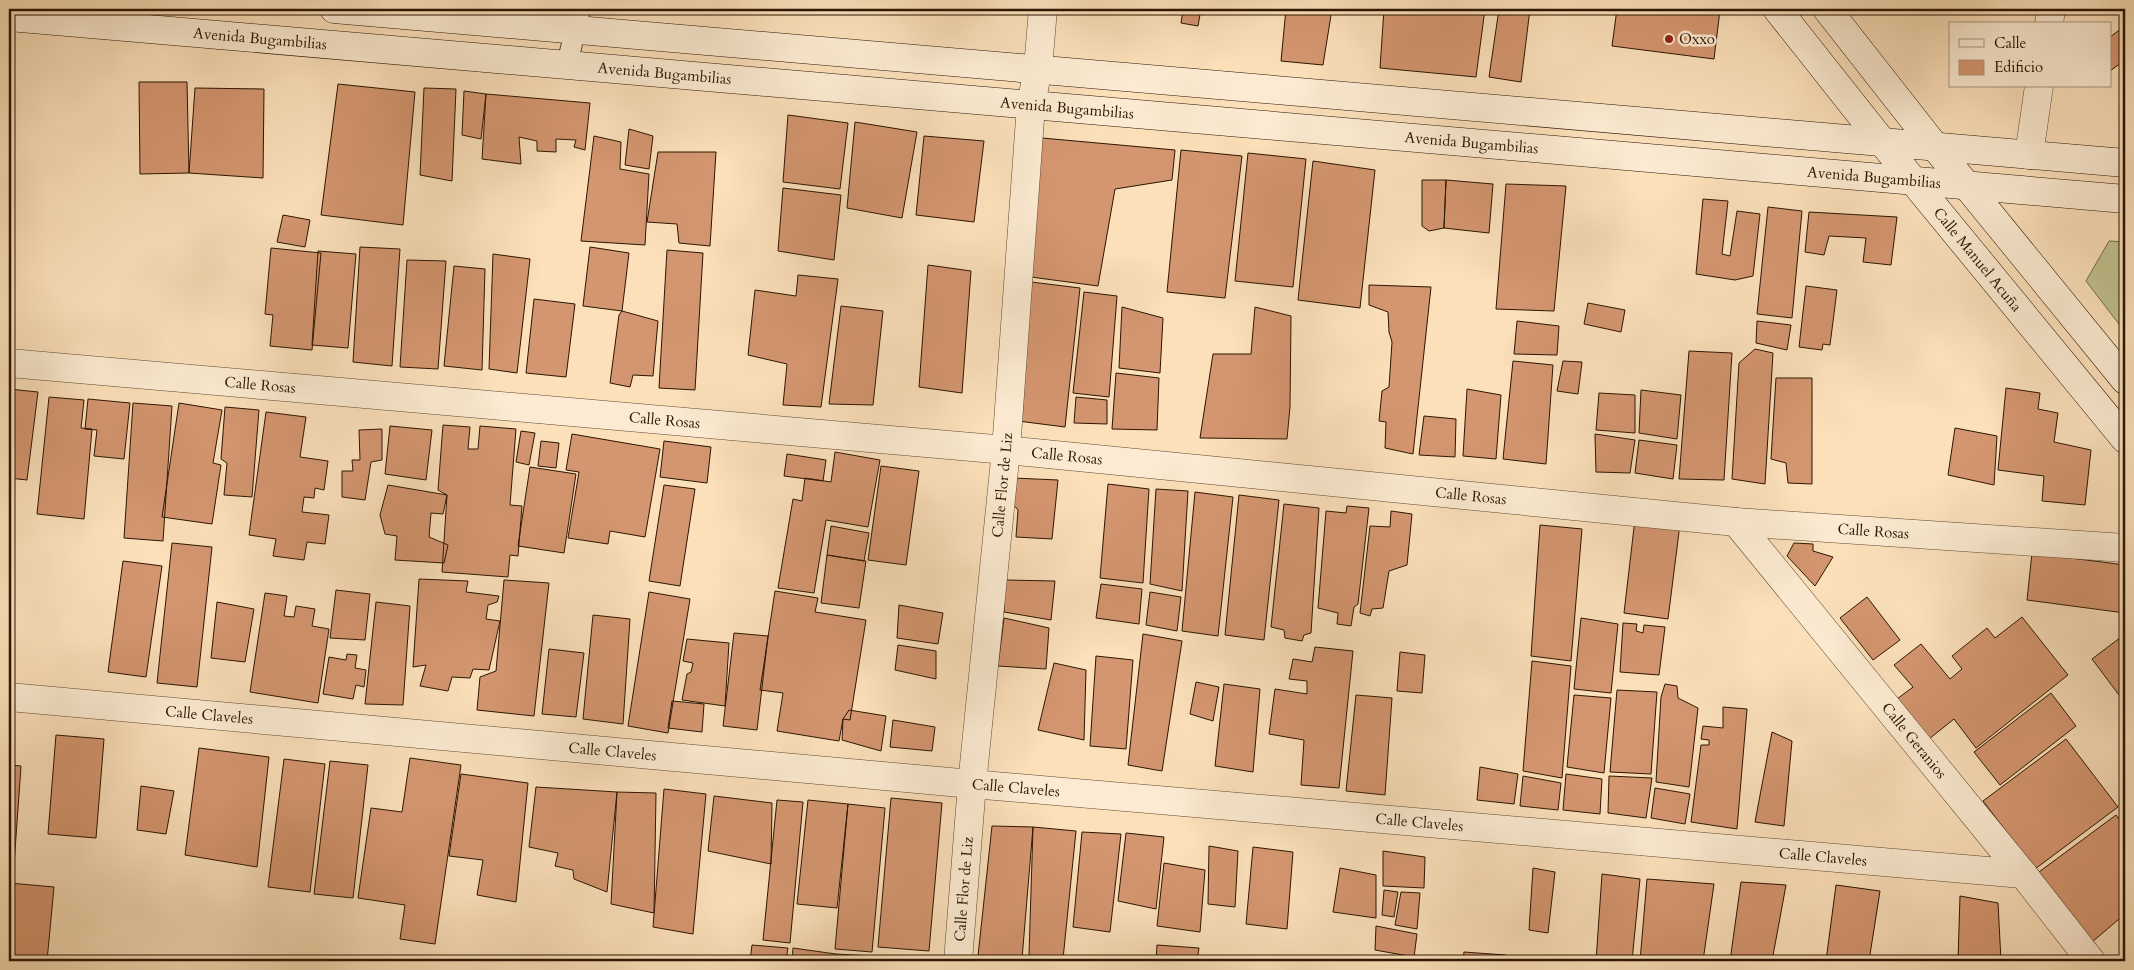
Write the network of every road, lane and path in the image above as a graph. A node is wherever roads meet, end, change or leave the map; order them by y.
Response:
1 (334, 9) edge
2 (1043, 9) edge
3 (1777, 9) edge
4 (1827, 9) edge
5 (2051, 9) edge
6 (449, 14) edge
7 (9, 17) edge
8 (578, 19) edge
9 (2049, 22) edge
10 (567, 65) junction
11 (1038, 68) junction
12 (2039, 88) edge
13 (1031, 105) junction
14 (1885, 144) junction
15 (1936, 148) junction
16 (2029, 155) junction
17 (2125, 163) edge
18 (1914, 182) junction
19 (1968, 186) junction
20 (2125, 199) edge
21 (9, 363) edge
22 (2125, 380) edge
23 (2125, 439) edge
24 (1006, 450) junction
25 (1736, 522) junction
26 (2125, 548) edge
27 (9, 698) edge
28 (972, 784) junction
29 (2023, 874) junction
30 (958, 961) edge
31 (2091, 961) edge

1 - 6 street
2 - 11 street, Calle Flor de Liz
3 - 14 street, Calle Manuel Acuña
4 - 15 street
5 - 9 street
6 - 8 street
7 - 10 street, Avenida Bugambilias
8 - 10 lane
8 - 11 street
10 - 13 street, Avenida Bugambilias
11 - 13 street, Calle Flor de Liz
11 - 14 street
12 - 16 street
13 - 18 street, Avenida Bugambilias
13 - 24 street, Calle Flor de Liz
14 - 15 street
14 - 18 street, Calle Manuel Acuña
15 - 16 street
15 - 19 street
16 - 17 street
18 - 19 street, Avenida Bugambilias
18 - 23 street, Calle Manuel Acuña
19 - 20 street, Avenida Bugambilias
19 - 22 street
21 - 24 street, Calle Rosas
24 - 25 street, Calle Rosas
24 - 28 street, Calle Flor de Liz
25 - 26 street, Calle Rosas
25 - 29 street, Calle Geranios
27 - 28 street, Calle Claveles
28 - 29 street, Calle Claveles
28 - 30 street, Calle Flor de Liz
29 - 31 street, Calle Geranios

